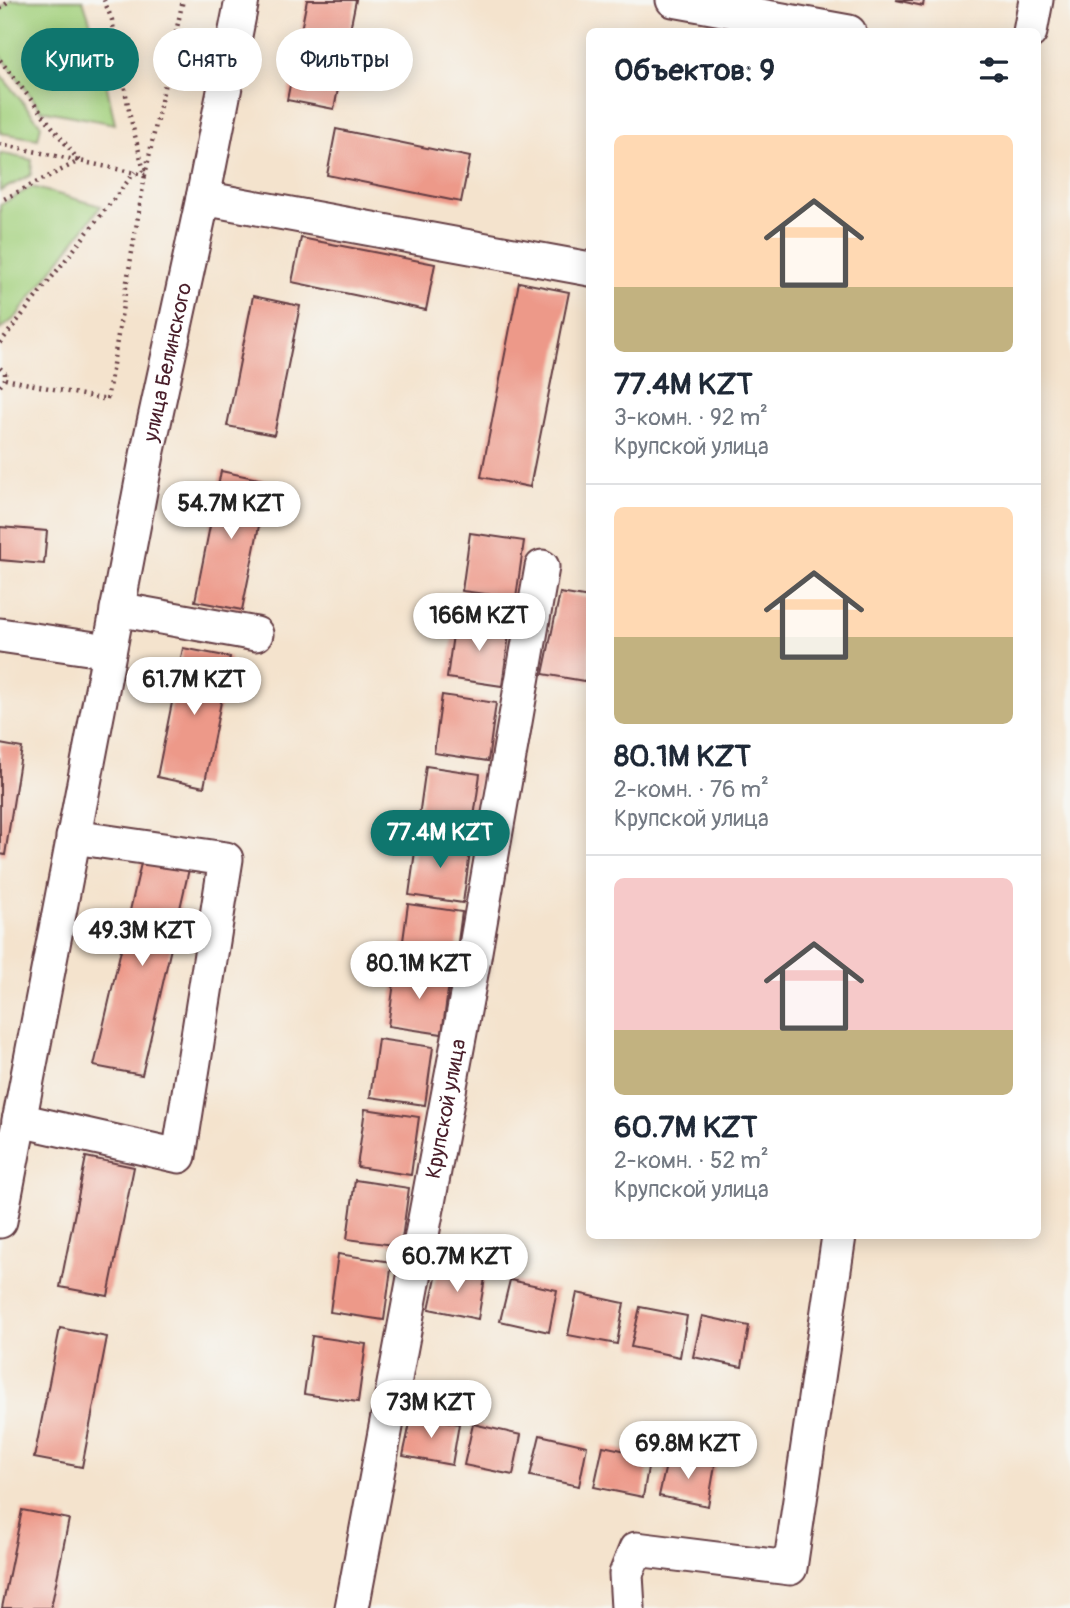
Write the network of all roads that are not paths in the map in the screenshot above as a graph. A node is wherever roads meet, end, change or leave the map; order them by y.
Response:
1 (242, 0) edge
2 (673, 0) edge
3 (1036, 0) edge
4 (827, 28) edge
5 (1031, 28) edge
6 (203, 198) junction
7 (586, 268) edge
8 (542, 567) dead end
9 (117, 608) junction
10 (257, 634) dead end
11 (0, 635) edge
12 (109, 651) junction
13 (73, 837) junction
14 (19, 1120) junction
15 (0, 1221) edge
16 (839, 1239) edge
17 (352, 1608) edge
18 (628, 1608) edge

1 - 6 street, улица Белинского
2 - 4 street
3 - 5 street
6 - 7 street
6 - 9 street, улица Белинского
8 - 17 street, Крупской улица
9 - 10 street
9 - 12 street, улица Белинского
11 - 12 street
12 - 13 street, улица Белинского
13 - 14 street, улица Белинского
13 - 14 street
14 - 15 street, улица Белинского
16 - 18 street

